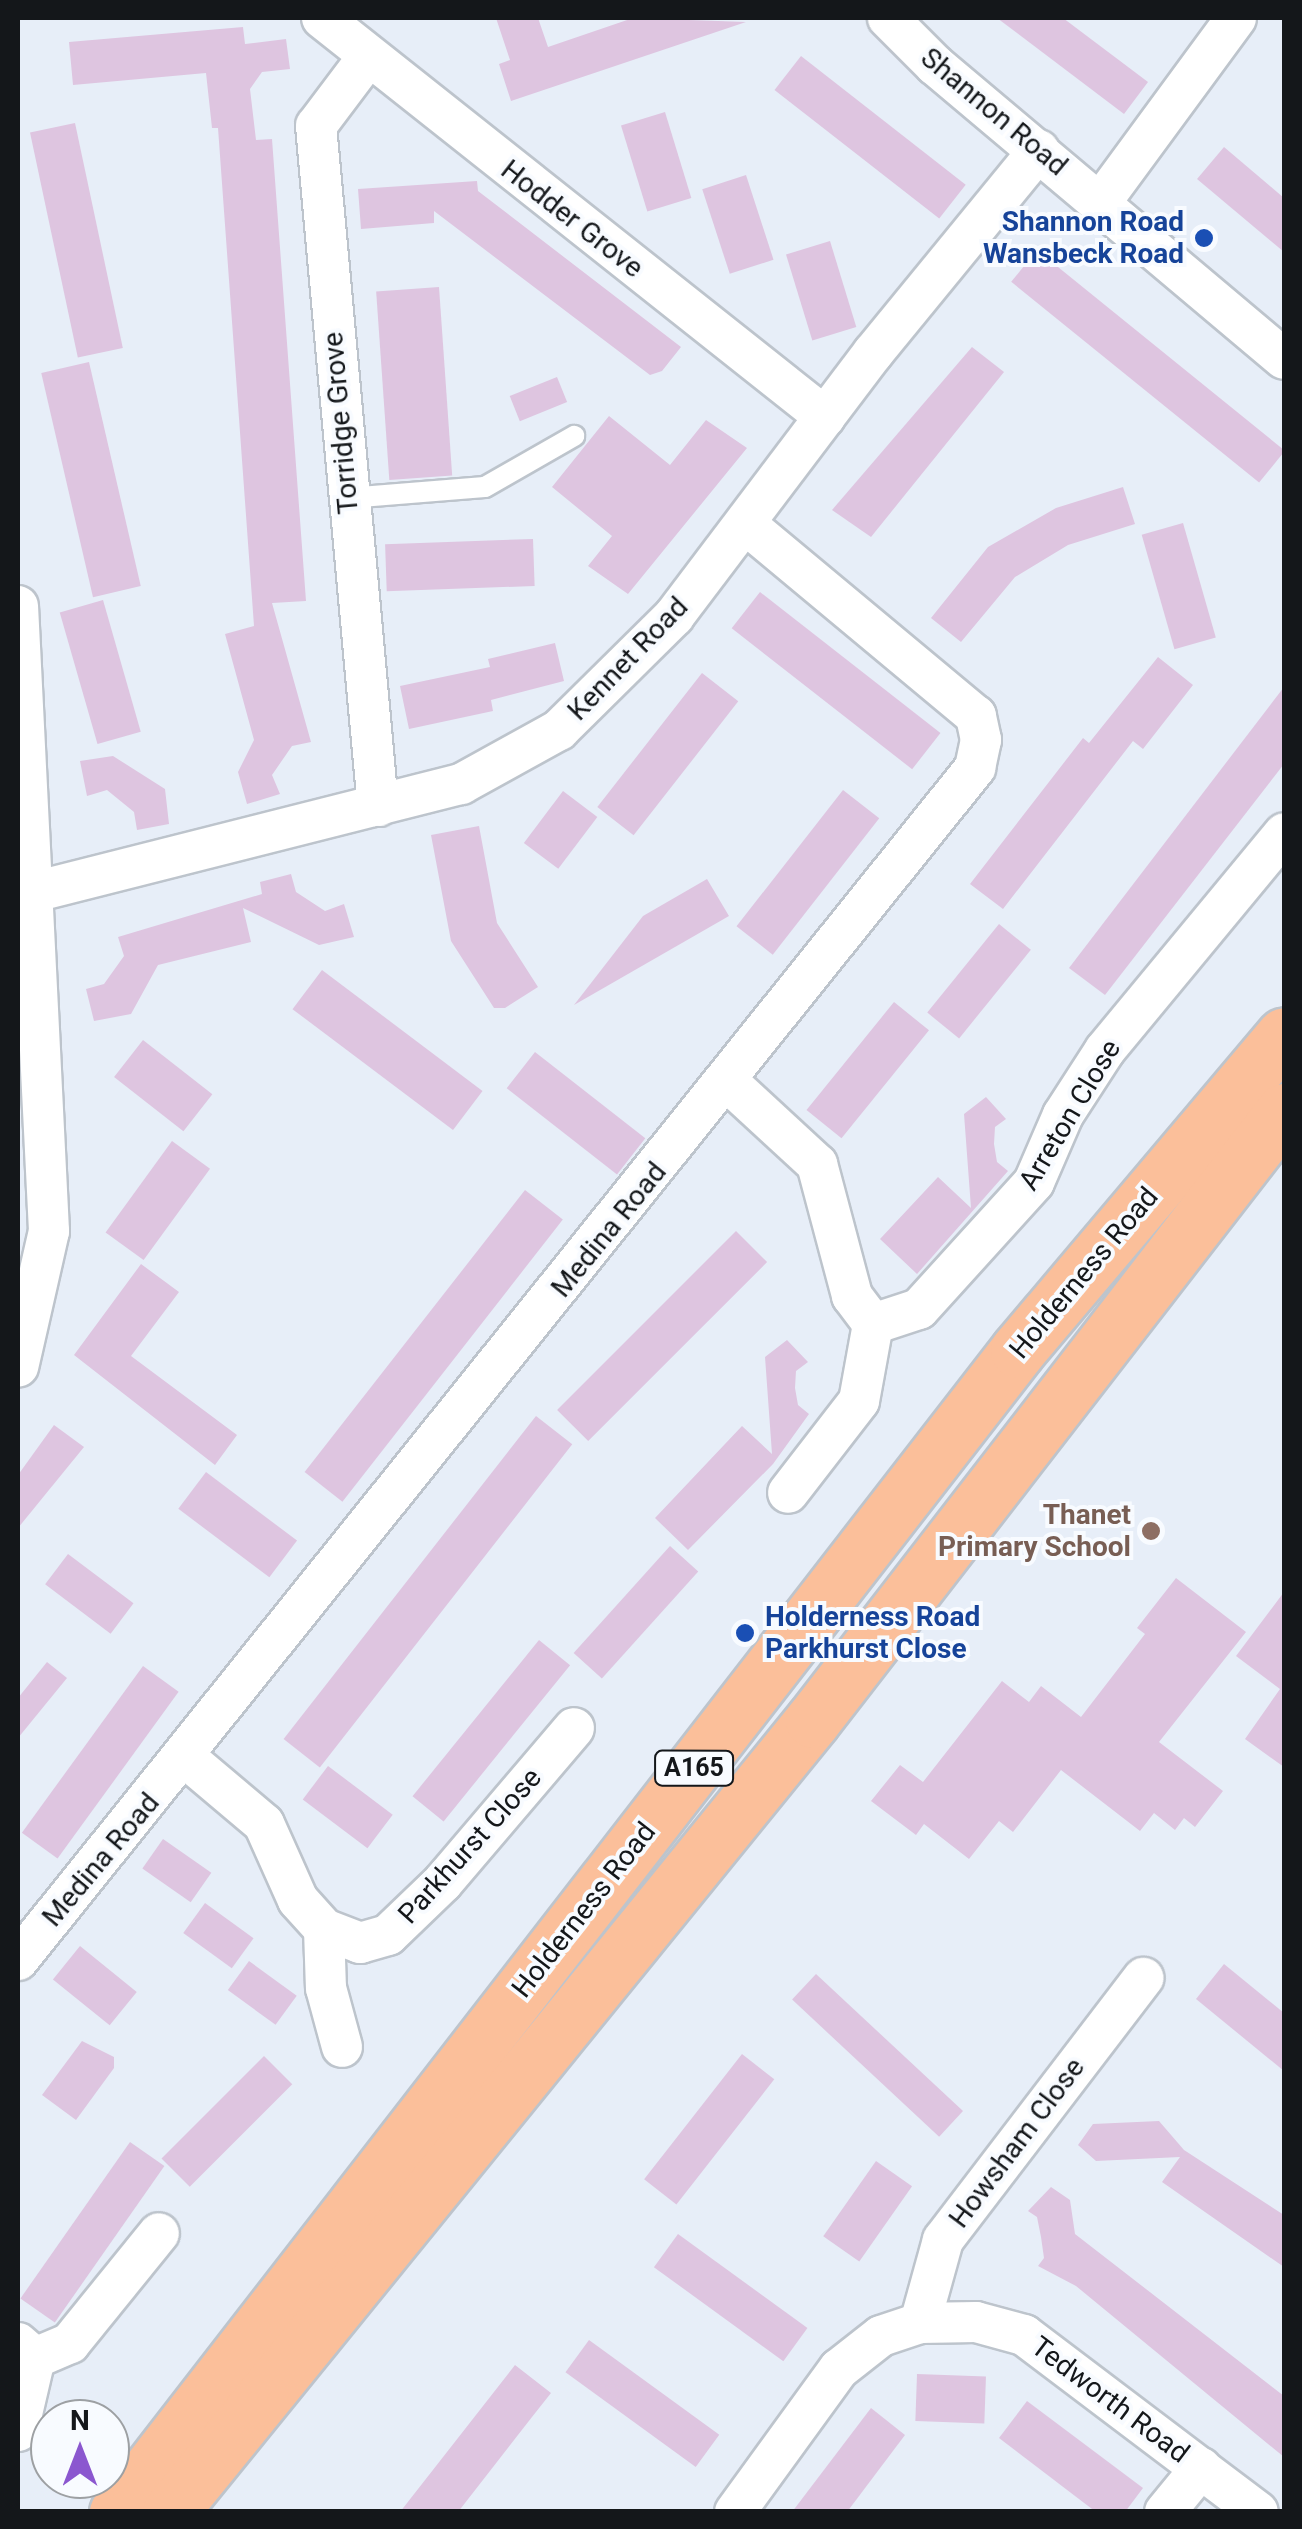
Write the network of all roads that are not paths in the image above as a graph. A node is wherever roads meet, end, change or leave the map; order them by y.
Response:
1 (322, 18) edge
2 (888, 18) edge
3 (1236, 18) edge
4 (368, 57) junction
5 (1039, 150) junction
6 (1101, 202) junction
7 (1284, 359) edge
8 (824, 417) junction
9 (574, 436) dead end
10 (348, 498) junction
11 (747, 525) junction
12 (18, 606) edge
13 (378, 806) junction
14 (1284, 834) edge
15 (30, 893) junction
16 (1284, 1035) edge
17 (728, 1082) junction
18 (1284, 1110) edge
19 (874, 1324) junction
20 (18, 1367) edge
21 (788, 1493) dead end
22 (570, 1748) dead end
23 (186, 1758) junction
24 (324, 1929) junction
25 (18, 1960) edge
26 (1143, 1978) dead end
27 (342, 2047) dead end
28 (159, 2233) dead end
29 (920, 2322) junction
30 (26, 2351) edge
31 (18, 2431) edge
32 (1201, 2468) junction
33 (118, 2512) edge
34 (170, 2512) edge
35 (735, 2512) edge
36 (1165, 2512) edge
37 (1258, 2512) edge

1 - 4 street, Hodder Grove
2 - 5 street, Shannon Road
3 - 6 street
4 - 8 street, Hodder Grove
4 - 10 street, Torridge Grove
5 - 6 street, Shannon Road
5 - 8 street, Kennet Road
6 - 7 street, Shannon Road
8 - 11 street, Kennet Road
9 - 10 lane
10 - 13 street, Torridge Grove
11 - 13 street, Kennet Road
11 - 17 street, Medina Road
12 - 15 street
13 - 15 street, Kennet Road
14 - 19 street, Arreton Close
15 - 20 street
16 - 33 highway, Holderness Road / A165
17 - 19 street
17 - 23 street, Medina Road
18 - 34 highway, Holderness Road / A165
19 - 21 street
22 - 24 street, Parkhurst Close
23 - 24 street
23 - 25 street, Medina Road
24 - 27 street
26 - 29 street, Howsham Close
28 - 30 street
29 - 32 street, Tedworth Road
29 - 35 street, Tedworth Road
30 - 31 street
32 - 36 street
32 - 37 street, Tedworth Road

